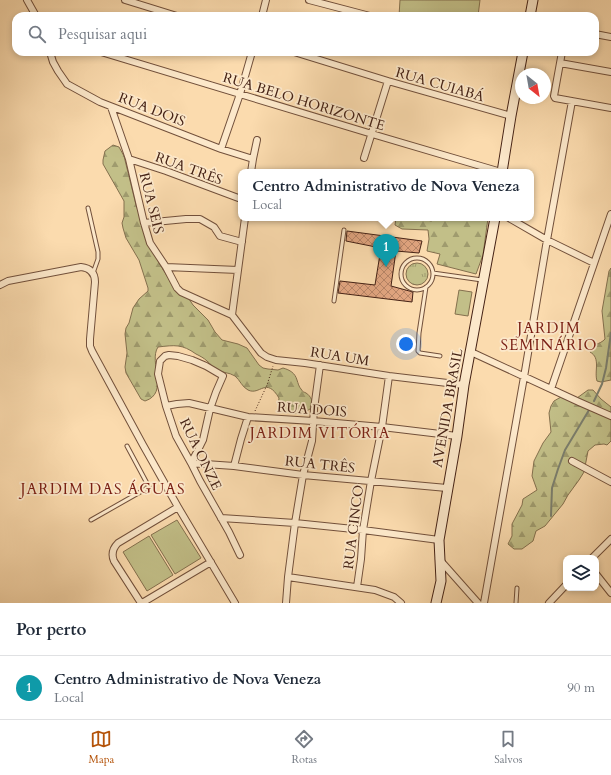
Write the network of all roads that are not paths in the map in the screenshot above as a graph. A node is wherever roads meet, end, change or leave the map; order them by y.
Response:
1 (27, 0) edge
2 (125, 0) edge
3 (266, 0) edge
4 (309, 0) edge
5 (533, 0) edge
6 (34, 12) edge
7 (164, 12) edge
8 (263, 12) edge
9 (355, 12) edge
10 (531, 12) edge
11 (599, 35) edge
12 (611, 37) edge
13 (51, 56) edge
14 (114, 56) edge
15 (251, 56) edge
16 (307, 56) edge
17 (522, 56) edge
18 (561, 56) edge
19 (560, 63) junction
20 (611, 72) edge
21 (388, 81) junction
22 (240, 94) junction
23 (572, 101) junction
24 (111, 107) junction
25 (611, 108) edge
26 (511, 116) junction
27 (372, 134) junction
28 (257, 140) dead end
29 (221, 149) junction
30 (364, 158) dead end
31 (129, 159) junction
32 (253, 159) junction
33 (251, 169) edge
34 (492, 169) edge
35 (502, 169) edge
36 (238, 198) edge
37 (88, 208) dead end
38 (611, 214) edge
39 (245, 221) edge
40 (494, 221) edge
41 (514, 221) edge
42 (144, 223) junction
43 (344, 230) dead end
44 (547, 240) junction
45 (242, 242) junction
46 (594, 263) junction
47 (166, 267) junction
48 (238, 270) junction
49 (93, 273) junction
50 (433, 273) junction
51 (484, 280) junction
52 (0, 285) edge
53 (426, 287) junction
54 (334, 301) dead end
55 (232, 315) junction
56 (471, 352) junction
57 (440, 356) dead end
58 (320, 365) junction
59 (389, 376) junction
60 (524, 377) junction
61 (464, 385) junction
62 (551, 389) junction
63 (166, 406) junction
64 (210, 409) junction
65 (611, 416) edge
66 (250, 417) junction
67 (313, 421) junction
68 (382, 427) junction
69 (457, 436) junction
70 (127, 446) dead end
71 (572, 461) dead end
72 (191, 463) junction
73 (234, 466) junction
74 (303, 475) junction
75 (371, 481) junction
76 (611, 482) edge
77 (447, 488) junction
78 (178, 507) junction
79 (221, 518) junction
80 (91, 520) dead end
81 (295, 523) junction
82 (363, 530) junction
83 (611, 539) edge
84 (439, 540) junction
85 (595, 555) edge
86 (240, 556) dead end
87 (439, 559) junction
88 (211, 562) junction
89 (288, 576) junction
90 (599, 578) edge
91 (357, 587) junction
92 (517, 588) dead end
93 (563, 588) edge
94 (611, 593) edge
95 (141, 603) edge
96 (235, 603) edge
97 (286, 603) edge
98 (401, 603) edge
99 (436, 603) edge
100 (478, 603) edge
101 (484, 603) edge
102 (516, 603) edge
103 (549, 603) edge

1 - 6 street
2 - 7 street
3 - 8 street
4 - 9 street
5 - 10 street
11 - 12 street
13 - 24 street, RUA DOIS
14 - 22 street, RUA BELO HORIZONTE
15 - 22 street
16 - 21 street, RUA CUIABÁ
17 - 26 street
18 - 19 street
19 - 20 street
19 - 23 street
21 - 26 street, RUA CUIABÁ
21 - 27 street
22 - 27 street, RUA BELO HORIZONTE
22 - 29 street
23 - 25 street
23 - 44 street
24 - 29 street, RUA DOIS
24 - 31 street, RUA SEIS
26 - 35 street
27 - 30 street
27 - 34 street, RUA BELO HORIZONTE
28 - 32 street
29 - 32 street, RUA DOIS
31 - 36 street, RUA TRÊS
31 - 42 street, RUA SEIS
32 - 33 street
37 - 49 lane
38 - 46 street
39 - 45 street
40 - 51 street, AVENIDA BRASIL
41 - 44 street
42 - 45 street
42 - 47 street, RUA SEIS
43 - 54 lane
44 - 46 street
44 - 60 street
45 - 48 street
46 - 62 street
47 - 48 street
47 - 55 street, RUA SEIS
48 - 55 street
49 - 52 street
49 - 78 street
50 - 51 lane
50 - 53 lane
50 - 53 lane
51 - 56 street, AVENIDA BRASIL
53 - 57 lane
55 - 58 street, RUA UM
56 - 60 street
56 - 61 street, AVENIDA BRASIL
58 - 59 street, RUA UM
58 - 67 street
59 - 61 street, RUA UM
59 - 68 street, RUA CINCO
60 - 62 street
60 - 101 street
61 - 69 street, AVENIDA BRASIL
62 - 65 street
63 - 64 street, RUA DOIS
63 - 64 street, RUA ONZE
63 - 72 street, RUA ONZE
64 - 66 street, RUA DOIS
64 - 72 street
66 - 67 street, RUA DOIS
66 - 73 street
67 - 68 street, RUA DOIS
67 - 74 street
68 - 69 street, RUA DOIS
68 - 75 street, RUA CINCO
69 - 77 street, AVENIDA BRASIL
70 - 80 lane
71 - 76 street
72 - 73 street, RUA TRÊS
72 - 79 street, RUA ONZE
73 - 74 street, RUA TRÊS
74 - 75 street, RUA TRÊS
74 - 81 street
75 - 77 street, RUA TRÊS
75 - 82 street, RUA CINCO
77 - 84 street, AVENIDA BRASIL
78 - 88 street
78 - 95 street
79 - 81 street
79 - 86 street, RUA ONZE
81 - 82 street
81 - 89 street
82 - 84 street
82 - 91 street, RUA CINCO
83 - 85 street
84 - 87 street, AVENIDA BRASIL
87 - 99 street, AVENIDA BRASIL
87 - 100 street
88 - 95 street
88 - 96 street
89 - 91 street
89 - 97 street
90 - 94 street
91 - 98 street
92 - 102 lane
93 - 103 street

